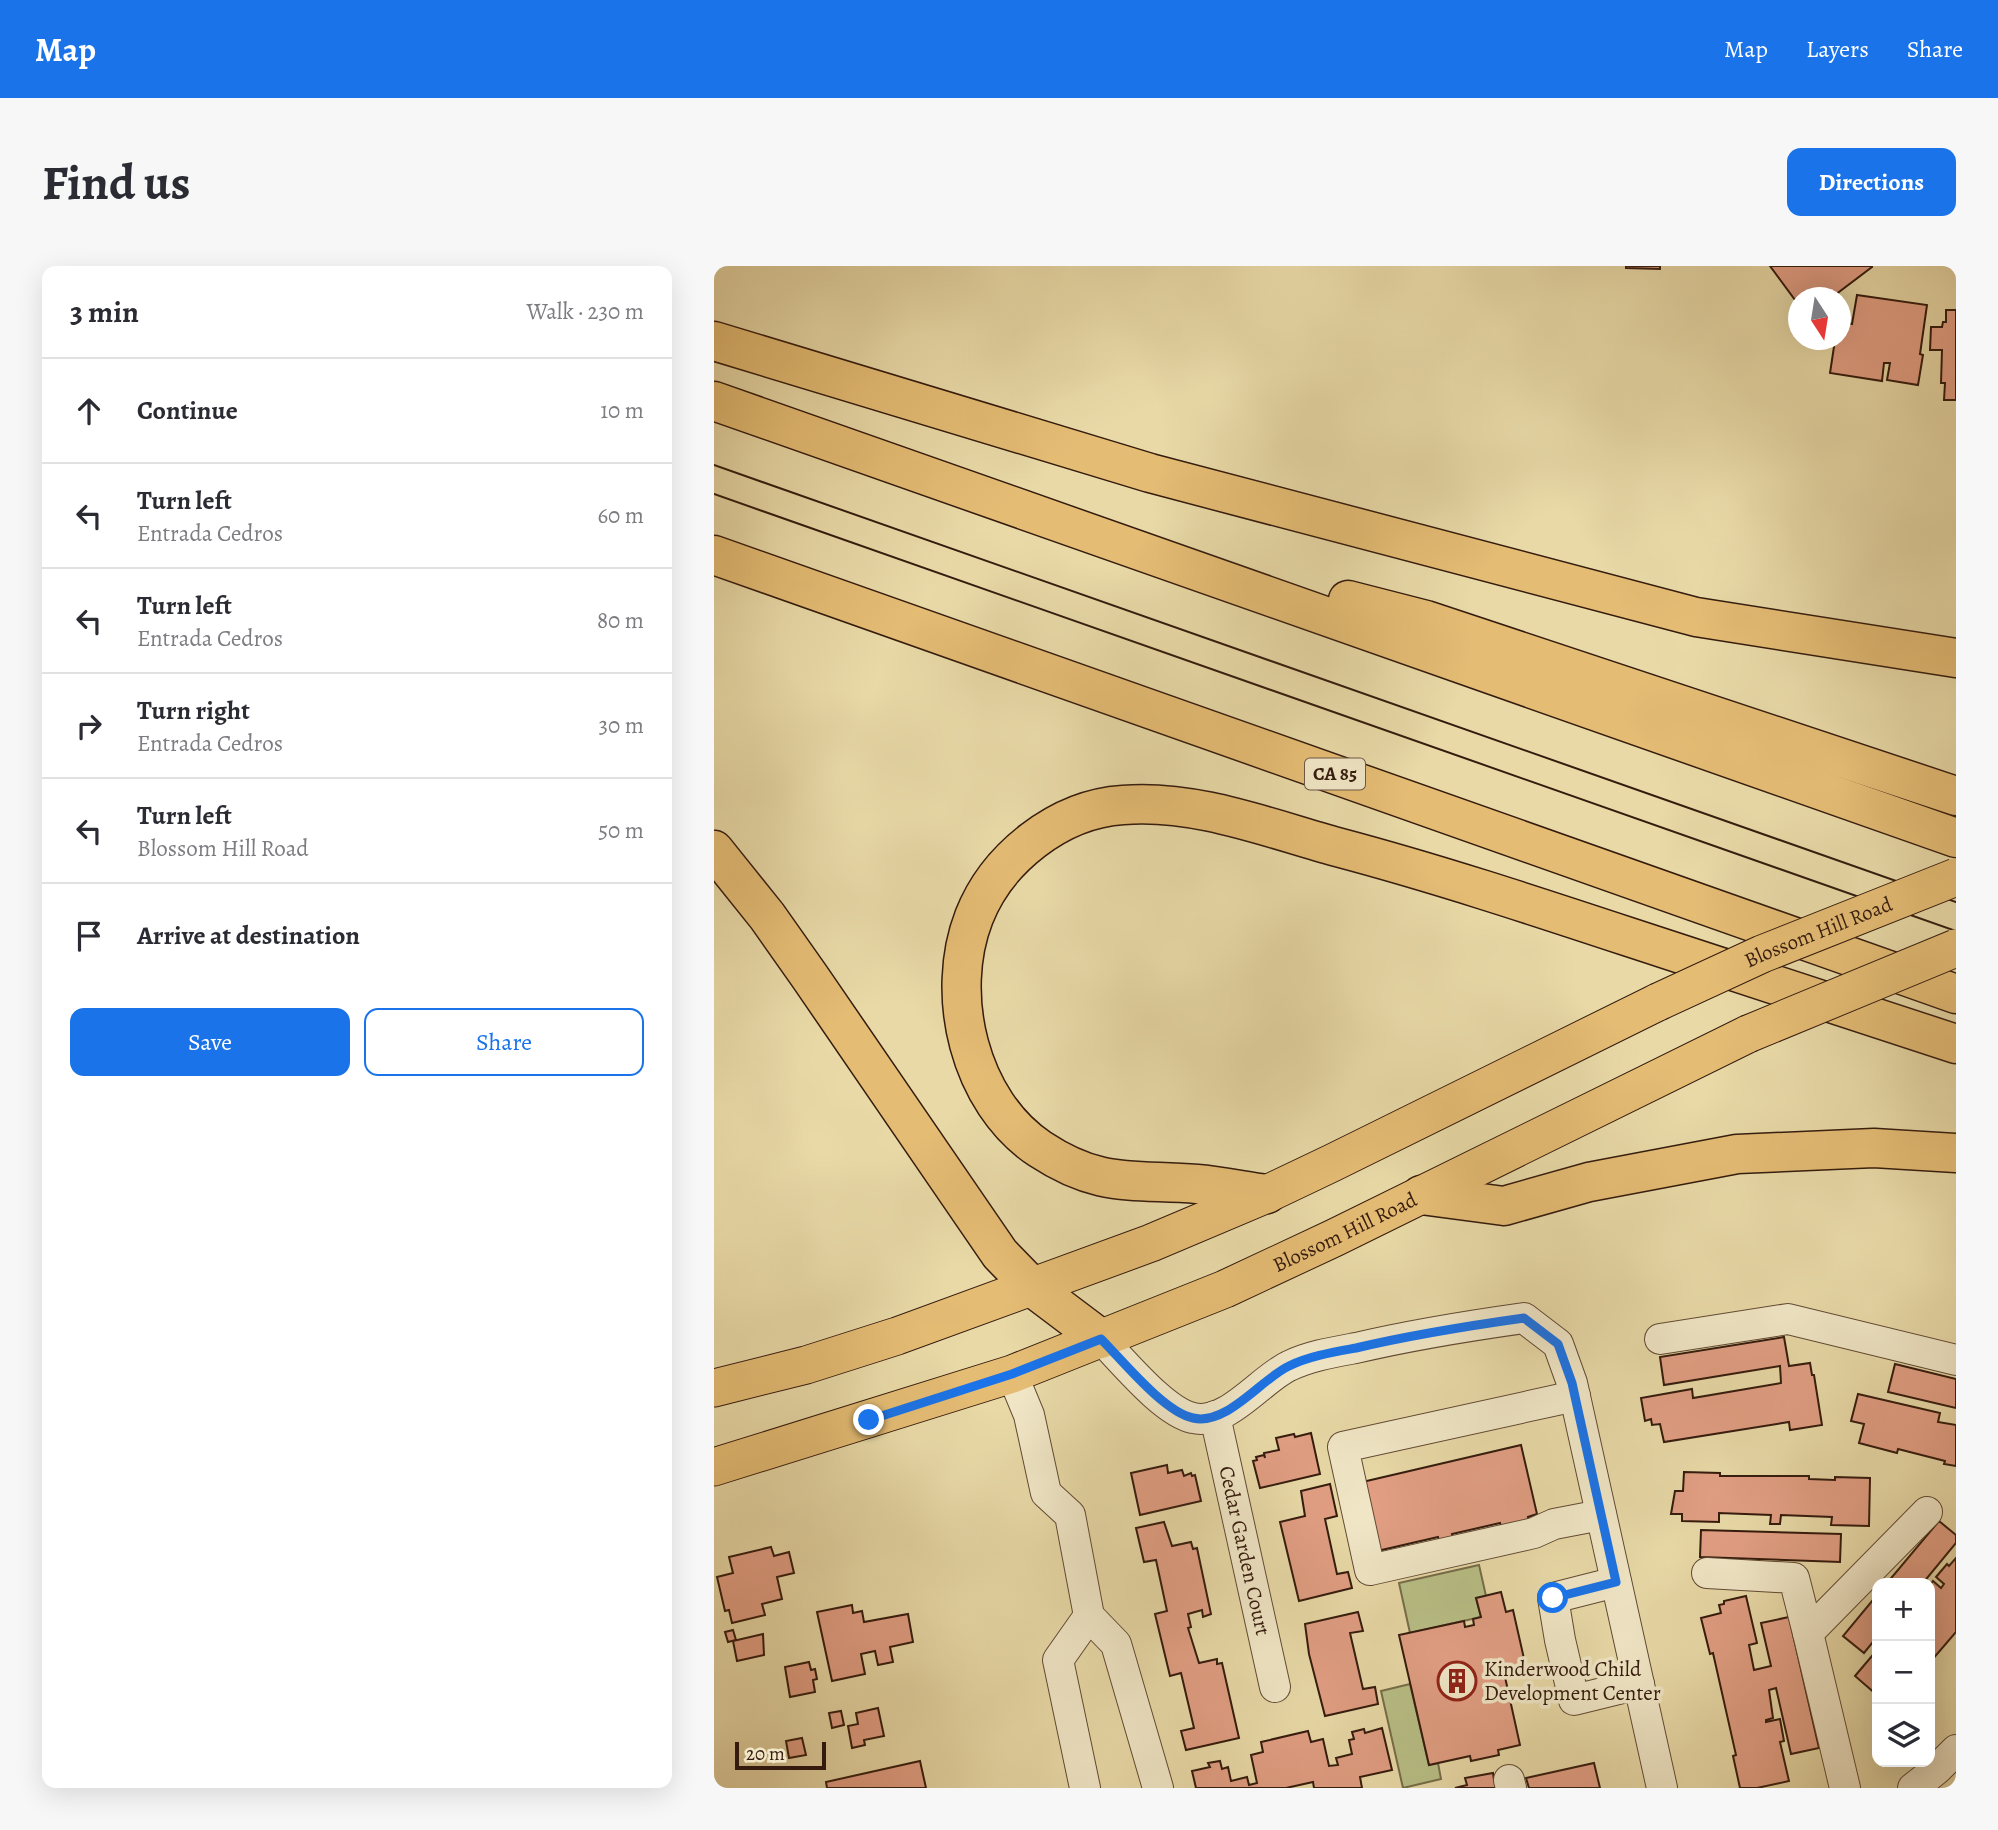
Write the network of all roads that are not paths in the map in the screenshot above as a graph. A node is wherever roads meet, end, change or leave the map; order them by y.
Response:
1 (714, 341) edge
2 (714, 401) edge
3 (1128, 546) junction
4 (714, 555) edge
5 (1956, 658) edge
6 (1956, 796) edge
7 (1956, 838) edge
8 (714, 850) edge
9 (1956, 877) edge
10 (1956, 948) edge
11 (1956, 994) edge
12 (1956, 1044) edge
13 (1956, 1153) edge
14 (1267, 1194) junction
15 (1421, 1195) junction
16 (1032, 1287) junction
17 (1101, 1339) junction
18 (1660, 1339) dead end
19 (1956, 1360) edge
20 (1012, 1374) junction
21 (714, 1388) edge
22 (1575, 1396) junction
23 (1215, 1416) junction
24 (714, 1467) edge
25 (1927, 1512) dead end
26 (1601, 1515) junction
27 (1707, 1573) dead end
28 (1616, 1582) junction
29 (1088, 1616) junction
30 (1808, 1633) junction
31 (1639, 1684) junction
32 (1275, 1687) dead end
33 (1956, 1750) edge
34 (1085, 1788) edge
35 (1158, 1788) edge
36 (1662, 1788) edge
37 (1845, 1788) edge
38 (1913, 1788) edge

1 - 5 highway
2 - 3 highway
3 - 6 highway
3 - 7 highway
4 - 11 highway, CA 85
8 - 16 highway
9 - 14 main road, Blossom Hill Road, bridge
10 - 15 main road, Blossom Hill Road, bridge
12 - 14 highway
13 - 15 highway
14 - 16 main road, Blossom Hill Road
15 - 17 main road, Blossom Hill Road
16 - 17 highway
16 - 21 main road, Blossom Hill Road
17 - 20 main road, Blossom Hill Road
17 - 23 street
18 - 19 street
20 - 24 main road, Blossom Hill Road
20 - 29 street
22 - 23 street
22 - 26 street
22 - 26 street
23 - 32 street, Cedar Garden Court
25 - 30 street
26 - 28 street
27 - 30 street
28 - 31 street
28 - 31 street
29 - 34 street
29 - 35 street
30 - 37 street
31 - 36 street
33 - 38 street

